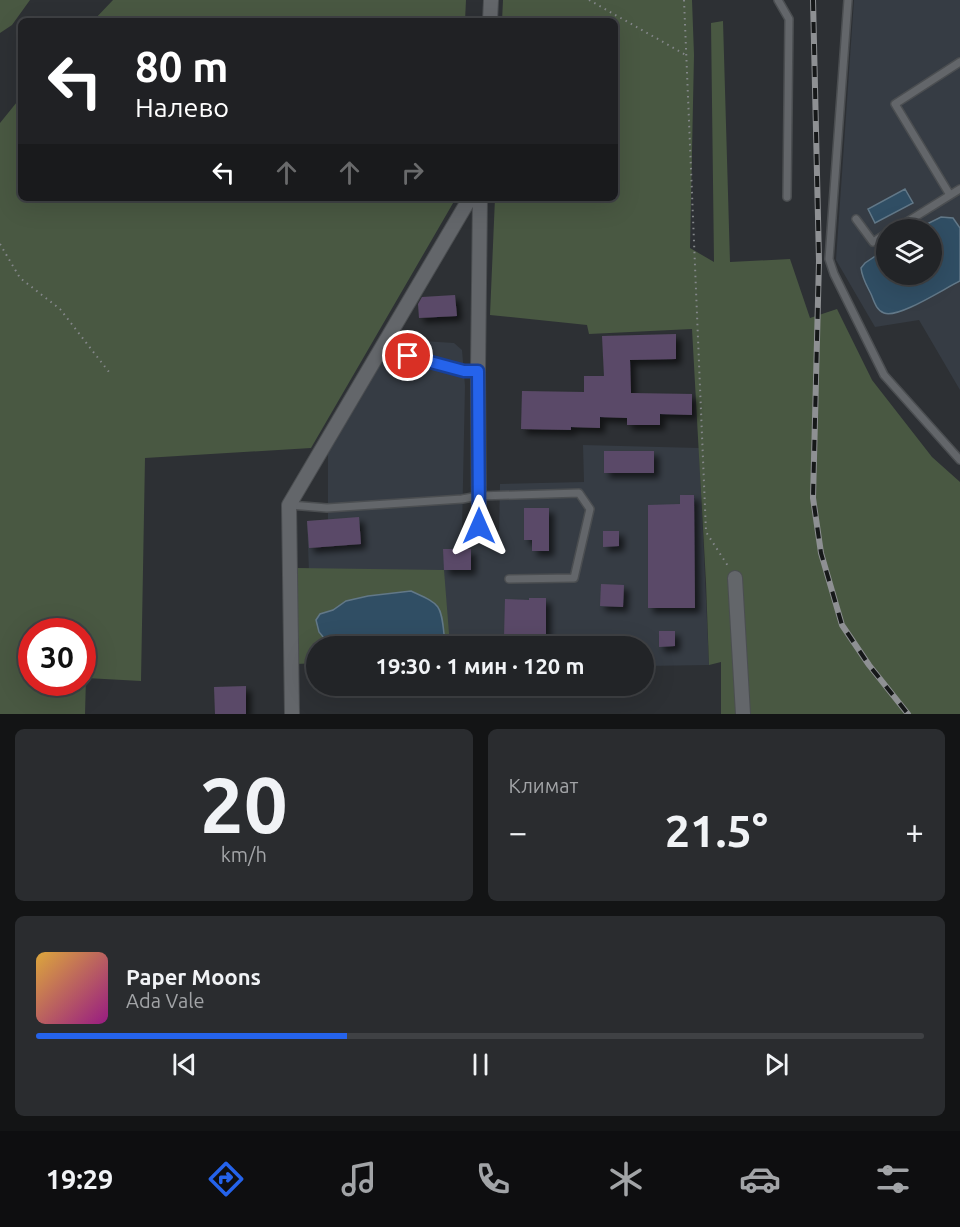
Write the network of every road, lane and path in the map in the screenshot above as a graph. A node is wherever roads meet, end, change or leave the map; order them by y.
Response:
1 (491, 0) edge
2 (590, 0) edge
3 (684, 0) edge
4 (778, 0) edge
5 (848, 0) edge
6 (490, 18) edge
7 (687, 55) junction
8 (960, 63) edge
9 (960, 189) edge
10 (951, 195) junction
11 (787, 197) dead end
12 (468, 201) edge
13 (480, 201) edge
14 (856, 219) dead end
15 (912, 219) edge
16 (876, 240) edge
17 (0, 244) edge
18 (408, 356) dead end
19 (478, 371) junction
20 (109, 372) dead end
21 (960, 460) edge
22 (479, 496) junction
23 (289, 505) junction
24 (479, 526) dead end
25 (735, 578) joint
26 (509, 579) dead end
27 (292, 714) edge
28 (743, 714) edge

1 - 6 street
2 - 7 path
3 - 7 path
4 - 11 lane
5 - 21 lane
7 - 25 path
8 - 10 lane
9 - 10 lane
10 - 15 lane
12 - 23 street
13 - 19 street
14 - 16 lane
17 - 20 path
18 - 19 lane
19 - 22 street
22 - 23 lane
22 - 24 street
22 - 26 lane
23 - 27 street
25 - 28 street

